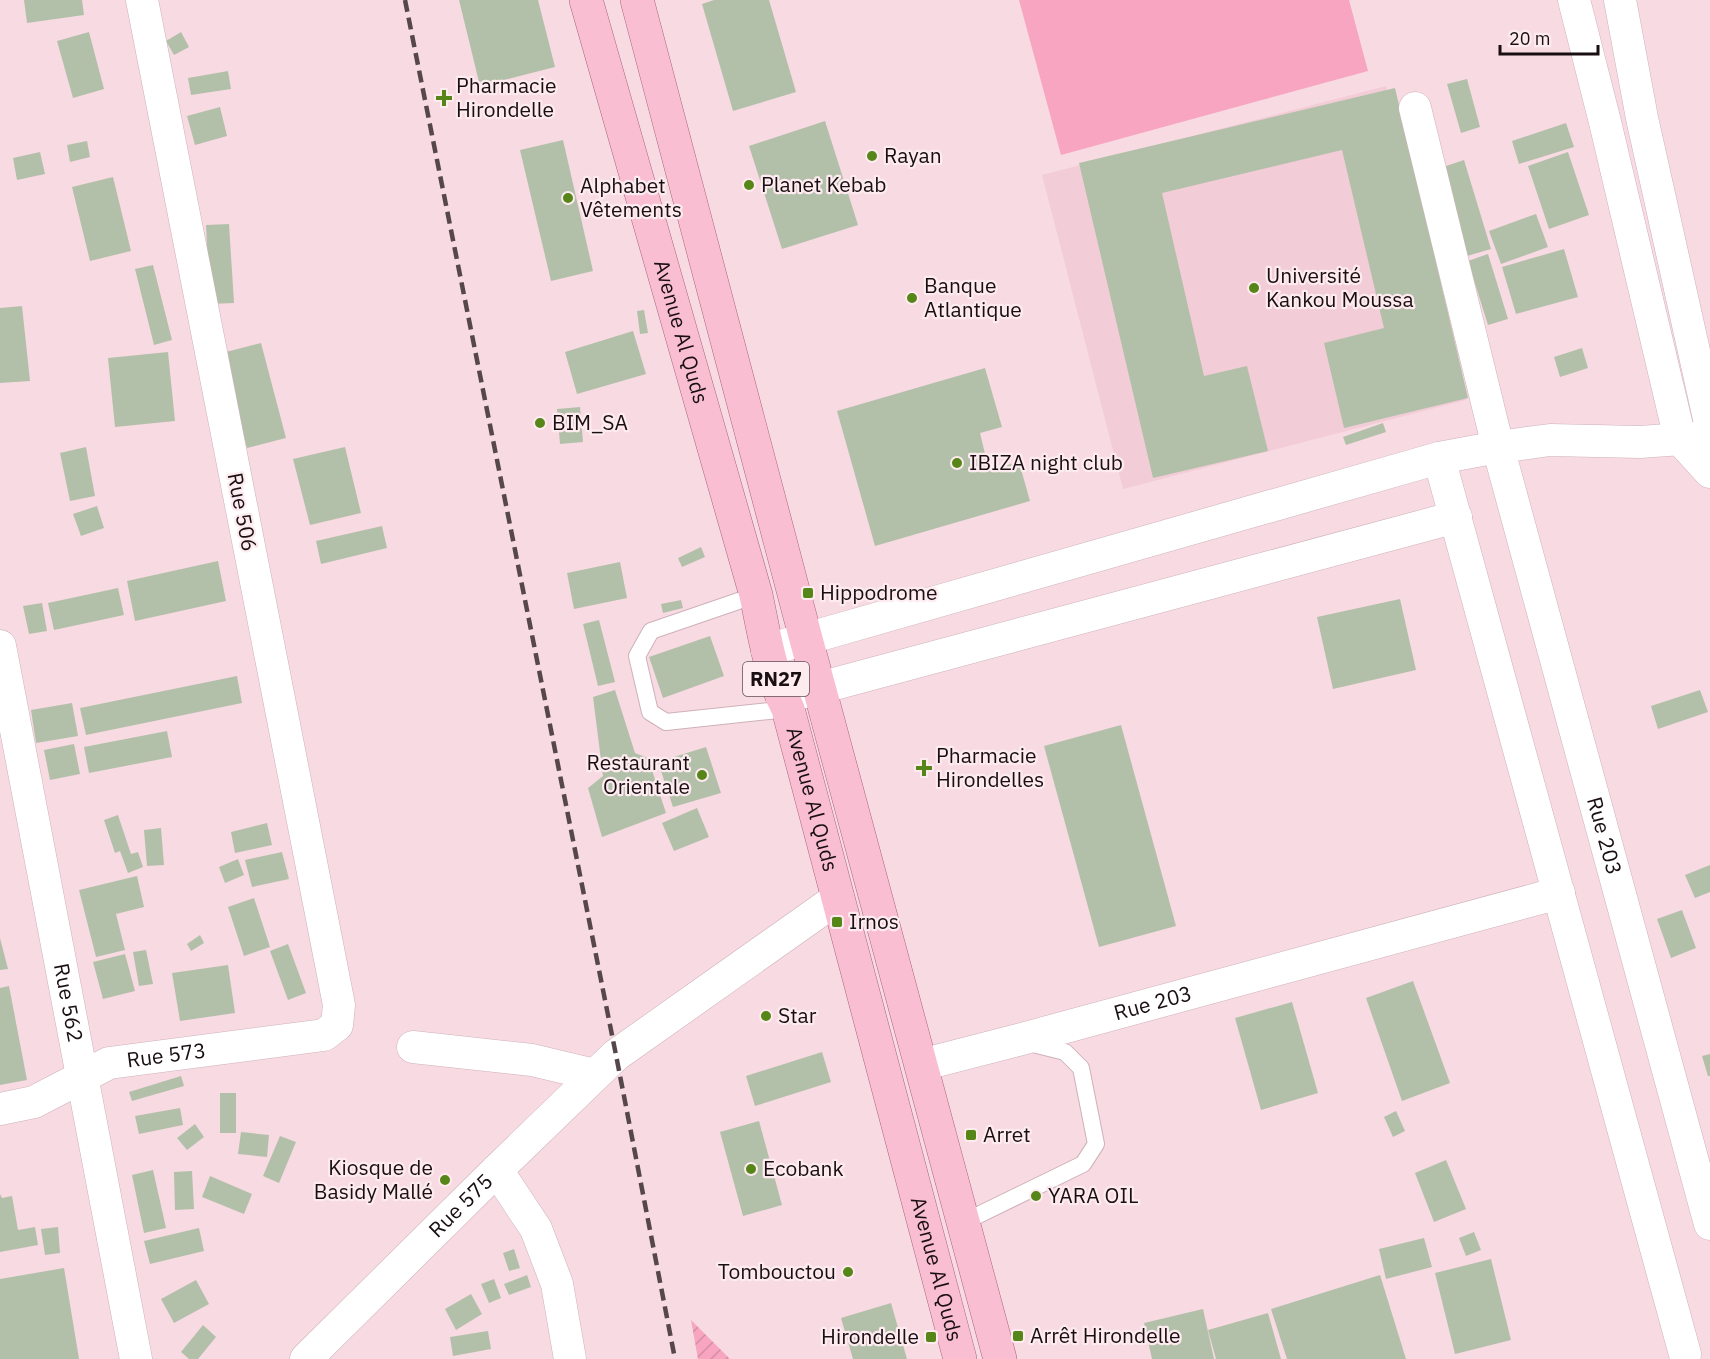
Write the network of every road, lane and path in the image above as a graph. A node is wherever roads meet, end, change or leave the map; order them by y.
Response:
1 (142, 0) edge
2 (586, 0) edge
3 (638, 0) edge
4 (1574, 0) edge
5 (1620, 0) edge
6 (1415, 108) dead end
7 (1710, 423) edge
8 (1695, 438) edge
9 (1498, 447) junction
10 (1438, 458) junction
11 (1710, 472) edge
12 (1456, 517) junction
13 (756, 595) junction
14 (806, 639) junction
15 (0, 646) edge
16 (768, 650) junction
17 (819, 688) junction
18 (785, 704) junction
19 (1559, 893) junction
20 (838, 898) junction
21 (338, 1025) joint
22 (1018, 1040) junction
23 (413, 1047) dead end
24 (606, 1065) junction
25 (921, 1065) junction
26 (81, 1077) junction
27 (0, 1109) edge
28 (497, 1170) junction
29 (964, 1222) junction
30 (1710, 1224) edge
31 (1688, 1353) edge
32 (313, 1356) edge
33 (136, 1359) edge
34 (570, 1359) edge
35 (960, 1359) edge
36 (1000, 1359) edge

1 - 21 street, Rue 506
2 - 13 main road, Avenue Al Quds / RN27
3 - 14 main road, Avenue Al Quds / RN27
4 - 8 street
5 - 7 street
6 - 9 street, Rue 203
8 - 9 street
8 - 11 street
9 - 10 street
9 - 30 street, Rue 203
10 - 12 street
10 - 14 street
12 - 17 street
12 - 19 street
13 - 16 main road, Avenue Al Quds / RN27
13 - 18 lane
14 - 16 street
14 - 17 main road, Avenue Al Quds / RN27
15 - 26 street, Rue 562
16 - 18 main road, Avenue Al Quds / RN27
17 - 18 street
17 - 25 main road, Avenue Al Quds / RN27
18 - 20 main road, Avenue Al Quds / RN27
19 - 22 street, Rue 203
19 - 31 street
20 - 24 street, Rue 575
20 - 35 main road, Avenue Al Quds / RN27
21 - 26 street, Rue 573
22 - 25 street, Rue 203
22 - 29 lane
23 - 24 street
24 - 28 street, Rue 575
25 - 29 main road, Avenue Al Quds / RN27
26 - 27 street, Rue 573
26 - 33 street, Rue 562
28 - 32 street, Rue 575
28 - 34 street
29 - 36 main road, Avenue Al Quds / RN27

